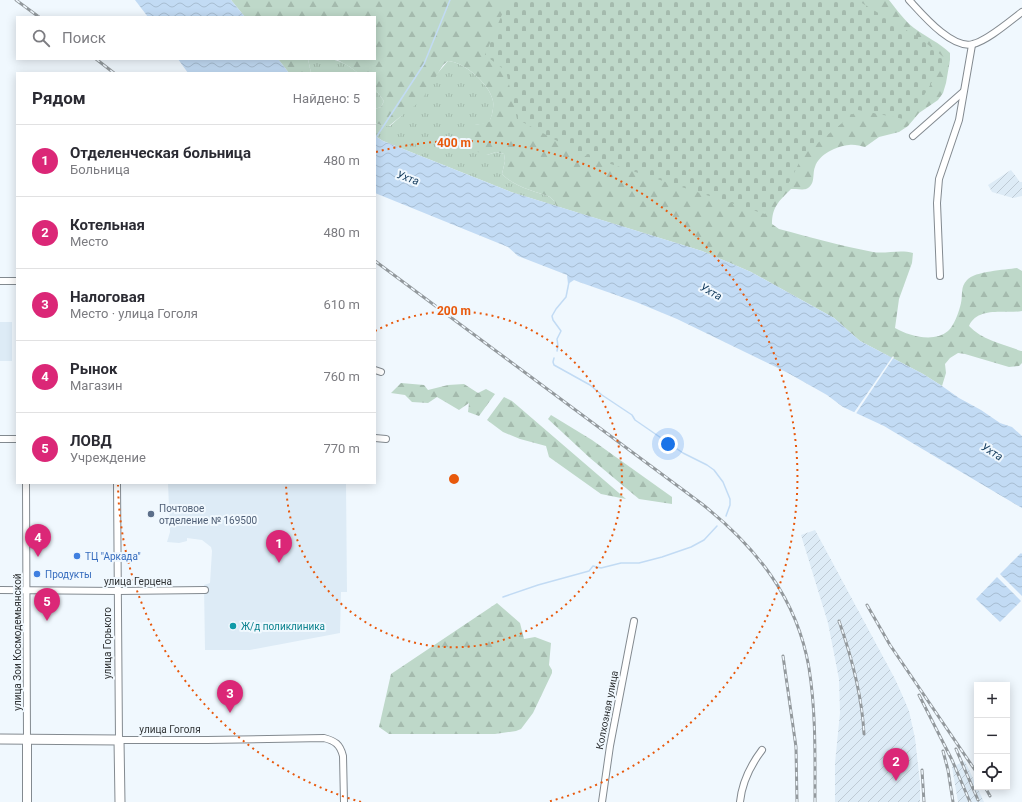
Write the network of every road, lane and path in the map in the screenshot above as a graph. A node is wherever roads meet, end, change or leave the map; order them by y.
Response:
1 (909, 0) edge
2 (1022, 12) edge
3 (972, 45) junction
4 (963, 92) junction
5 (913, 136) dead end
6 (940, 276) dead end
7 (16, 280) edge
8 (0, 281) edge
9 (376, 438) edge
10 (0, 439) edge
11 (16, 439) edge
12 (386, 439) dead end
13 (26, 484) edge
14 (117, 484) edge
15 (0, 590) edge
16 (27, 590) junction
17 (205, 590) dead end
18 (118, 591) junction
19 (634, 621) dead end
20 (27, 739) junction
21 (0, 740) edge
22 (118, 740) junction
23 (762, 750) dead end
24 (26, 802) edge
25 (120, 802) edge
26 (344, 802) edge
27 (602, 802) edge
28 (740, 802) edge

1 - 3 street
2 - 3 street
3 - 4 street
4 - 5 street
4 - 6 street
7 - 8 street
9 - 12 street
10 - 11 street
13 - 16 street, улица Зои Космодемьянской
14 - 18 street, улица Горького
15 - 16 street, улица Герцена
16 - 18 street, улица Герцена
16 - 20 street, улица Зои Космодемьянской
17 - 18 street, улица Герцена
18 - 22 street, улица Горького
19 - 27 street, Колхозная улица
20 - 21 main road, улица Гоголя
20 - 22 main road, улица Гоголя
20 - 24 street, улица Зои Космодемьянской
22 - 25 main road, улица Горького
22 - 26 street, улица Гоголя
23 - 28 street

